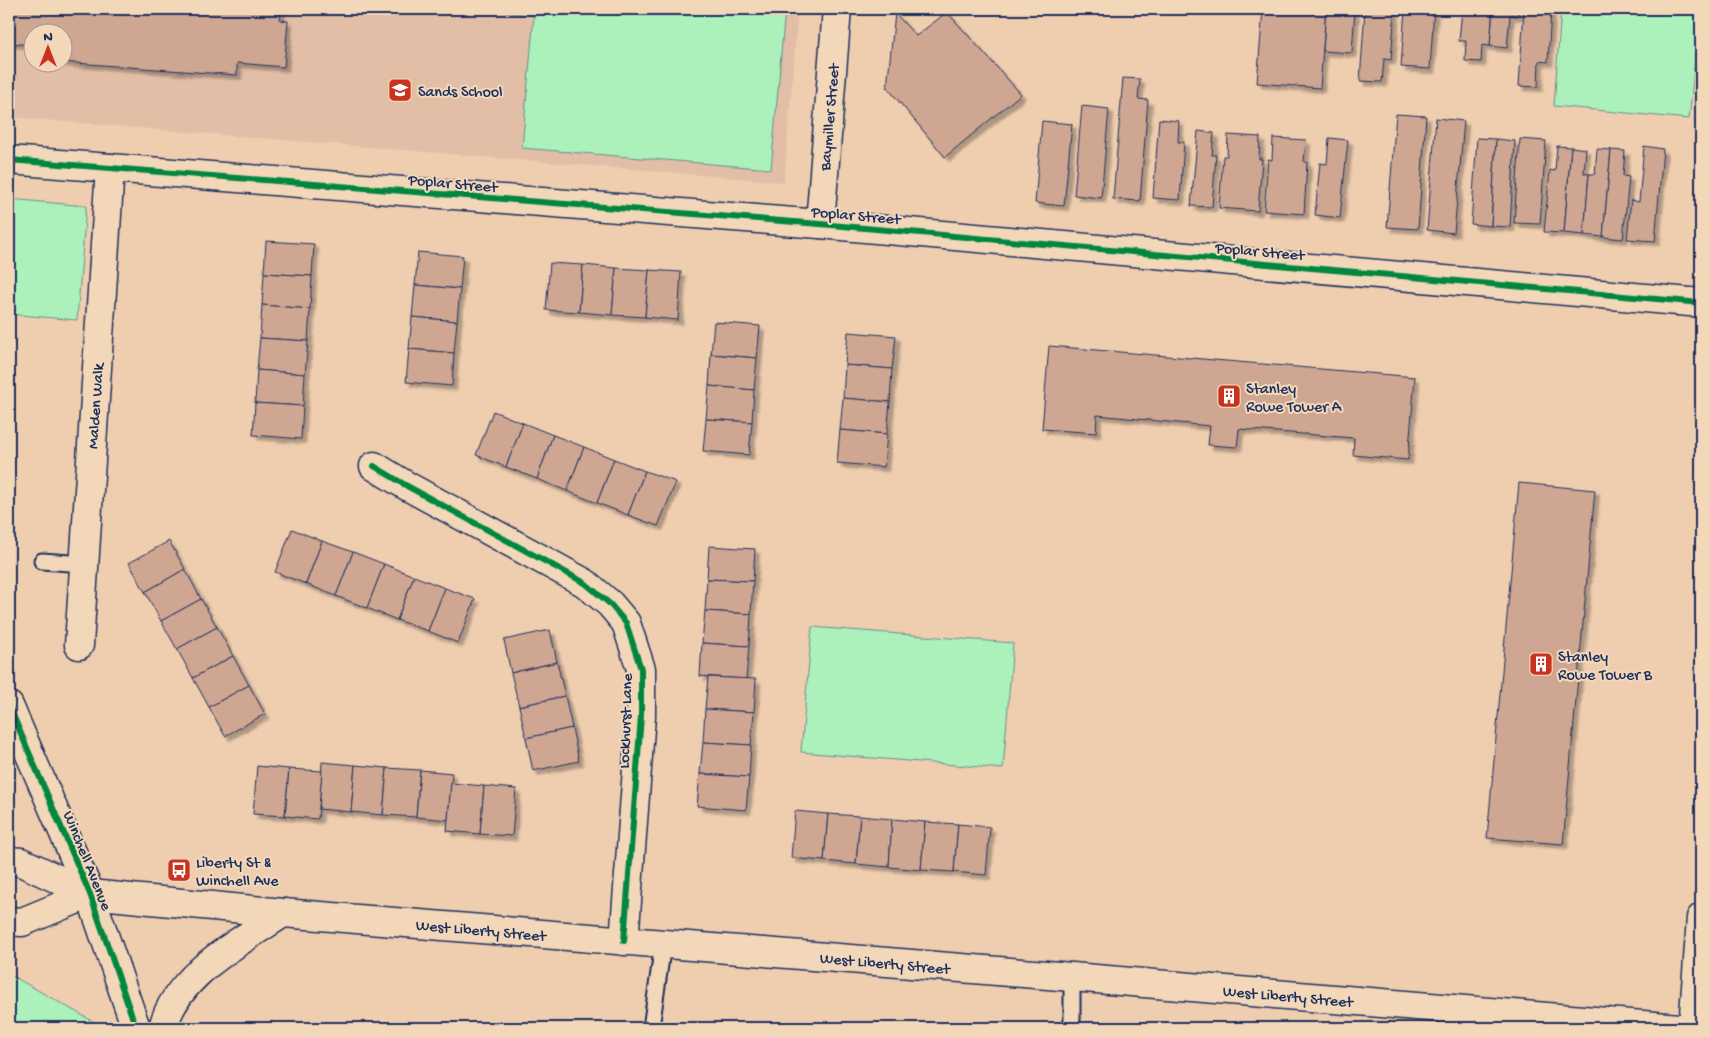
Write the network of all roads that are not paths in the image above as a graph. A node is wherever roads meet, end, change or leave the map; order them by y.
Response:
1 (837, 9) edge
2 (9, 160) edge
3 (110, 168) junction
4 (820, 224) junction
5 (1701, 302) edge
6 (374, 466) dead end
7 (42, 562) dead end
8 (84, 564) junction
9 (79, 645) dead end
10 (9, 706) edge
11 (9, 861) edge
12 (90, 894) junction
13 (283, 913) junction
14 (1701, 918) edge
15 (9, 921) edge
16 (624, 941) junction
17 (663, 944) junction
18 (1072, 977) junction
19 (136, 1028) edge
20 (163, 1028) edge
21 (651, 1028) edge
22 (1072, 1028) edge
23 (1679, 1028) edge
24 (1693, 1028) edge

1 - 4 street, Baymiller Street
2 - 3 street, Poplar Street
3 - 4 street, Poplar Street
3 - 8 street, Malden Walk
4 - 5 street, Poplar Street
6 - 16 street, Lockhurst Lane
7 - 8 lane
8 - 9 street, Malden Walk
10 - 12 street, Winchell Avenue
11 - 12 street, West Liberty Street
12 - 13 street, West Liberty Street
12 - 15 street, West Liberty Street
12 - 19 street, Winchell Avenue
13 - 16 street, West Liberty Street
13 - 20 street
14 - 24 street
16 - 17 street, West Liberty Street
17 - 18 street, West Liberty Street
17 - 21 lane
18 - 22 lane
18 - 23 street, West Liberty Street

